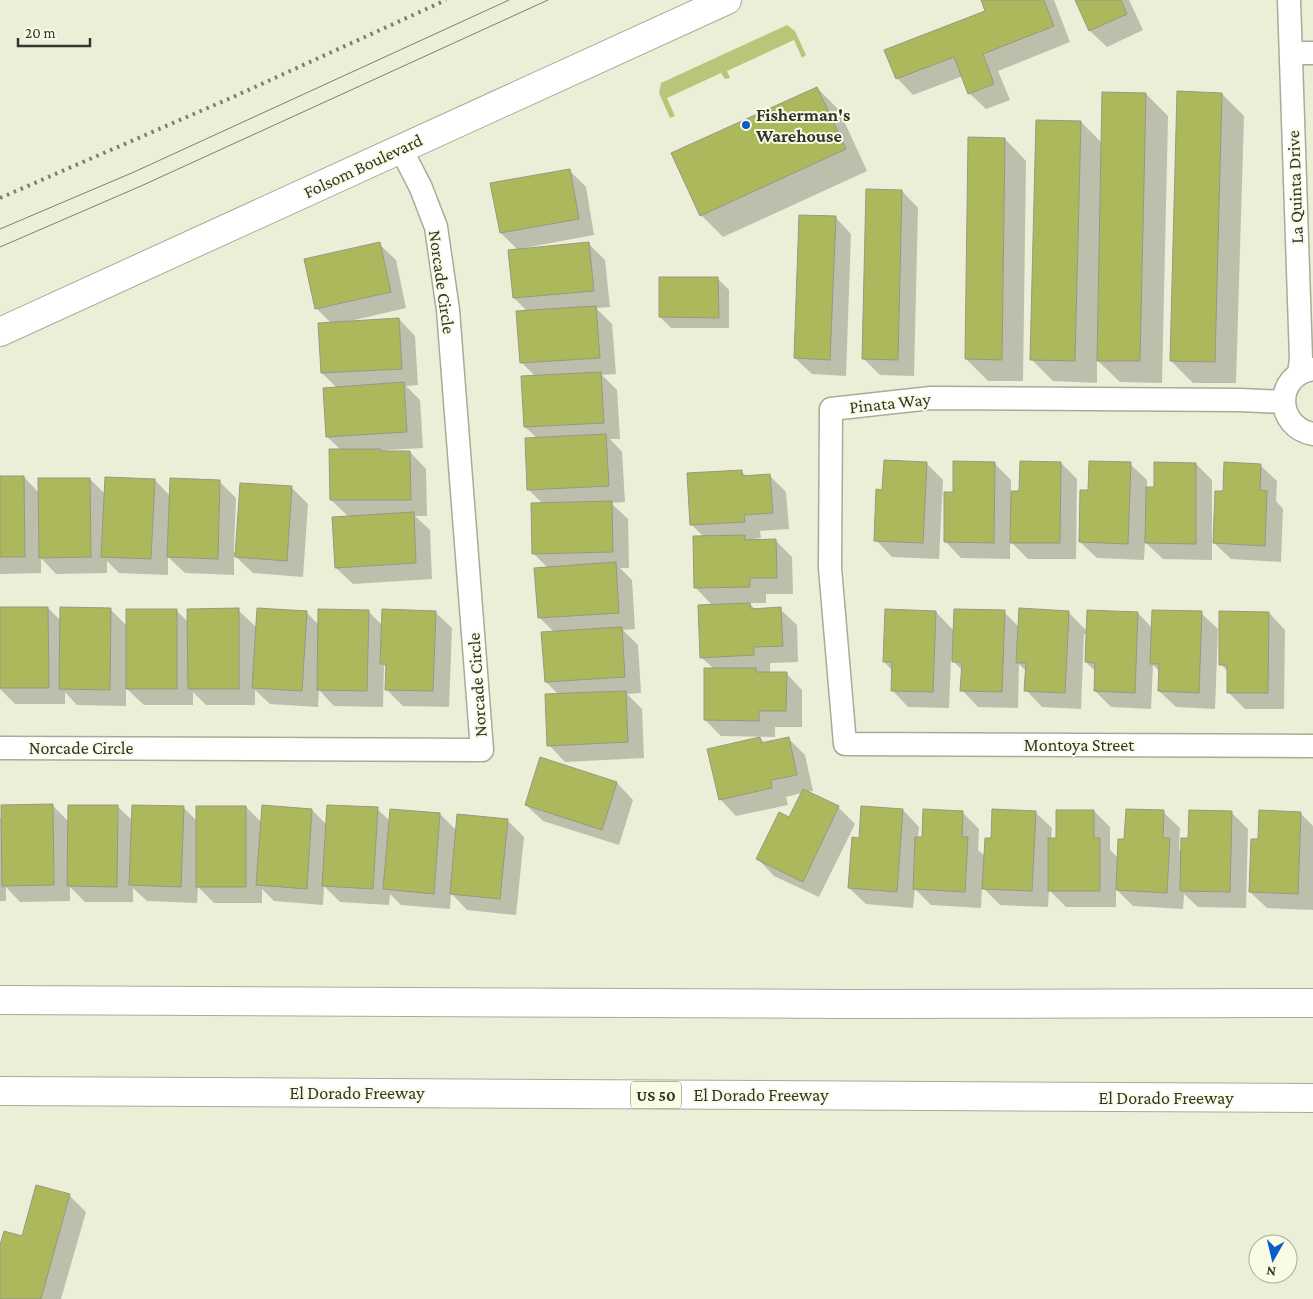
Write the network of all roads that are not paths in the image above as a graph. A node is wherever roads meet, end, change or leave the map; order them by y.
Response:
1 (727, 0) edge
2 (1289, 0) edge
3 (1291, 53) junction
4 (1313, 53) edge
5 (401, 149) junction
6 (0, 332) edge
7 (1306, 371) edge
8 (1284, 402) junction
9 (1313, 434) edge
10 (846, 744) joint
11 (1313, 746) edge
12 (0, 748) edge
13 (0, 1000) edge
14 (1313, 1004) edge
15 (0, 1091) edge
16 (1313, 1098) edge

1 - 5 main road, Folsom Boulevard
2 - 3 street, La Quinta Drive
3 - 4 street
3 - 7 street, La Quinta Drive
5 - 6 main road, Folsom Boulevard
5 - 12 street, Norcade Circle
7 - 8 street
8 - 9 street
8 - 10 street, Pinata Way
10 - 11 street, Montoya Street
13 - 14 main road
15 - 16 main road, El Dorado Freeway / US 50

